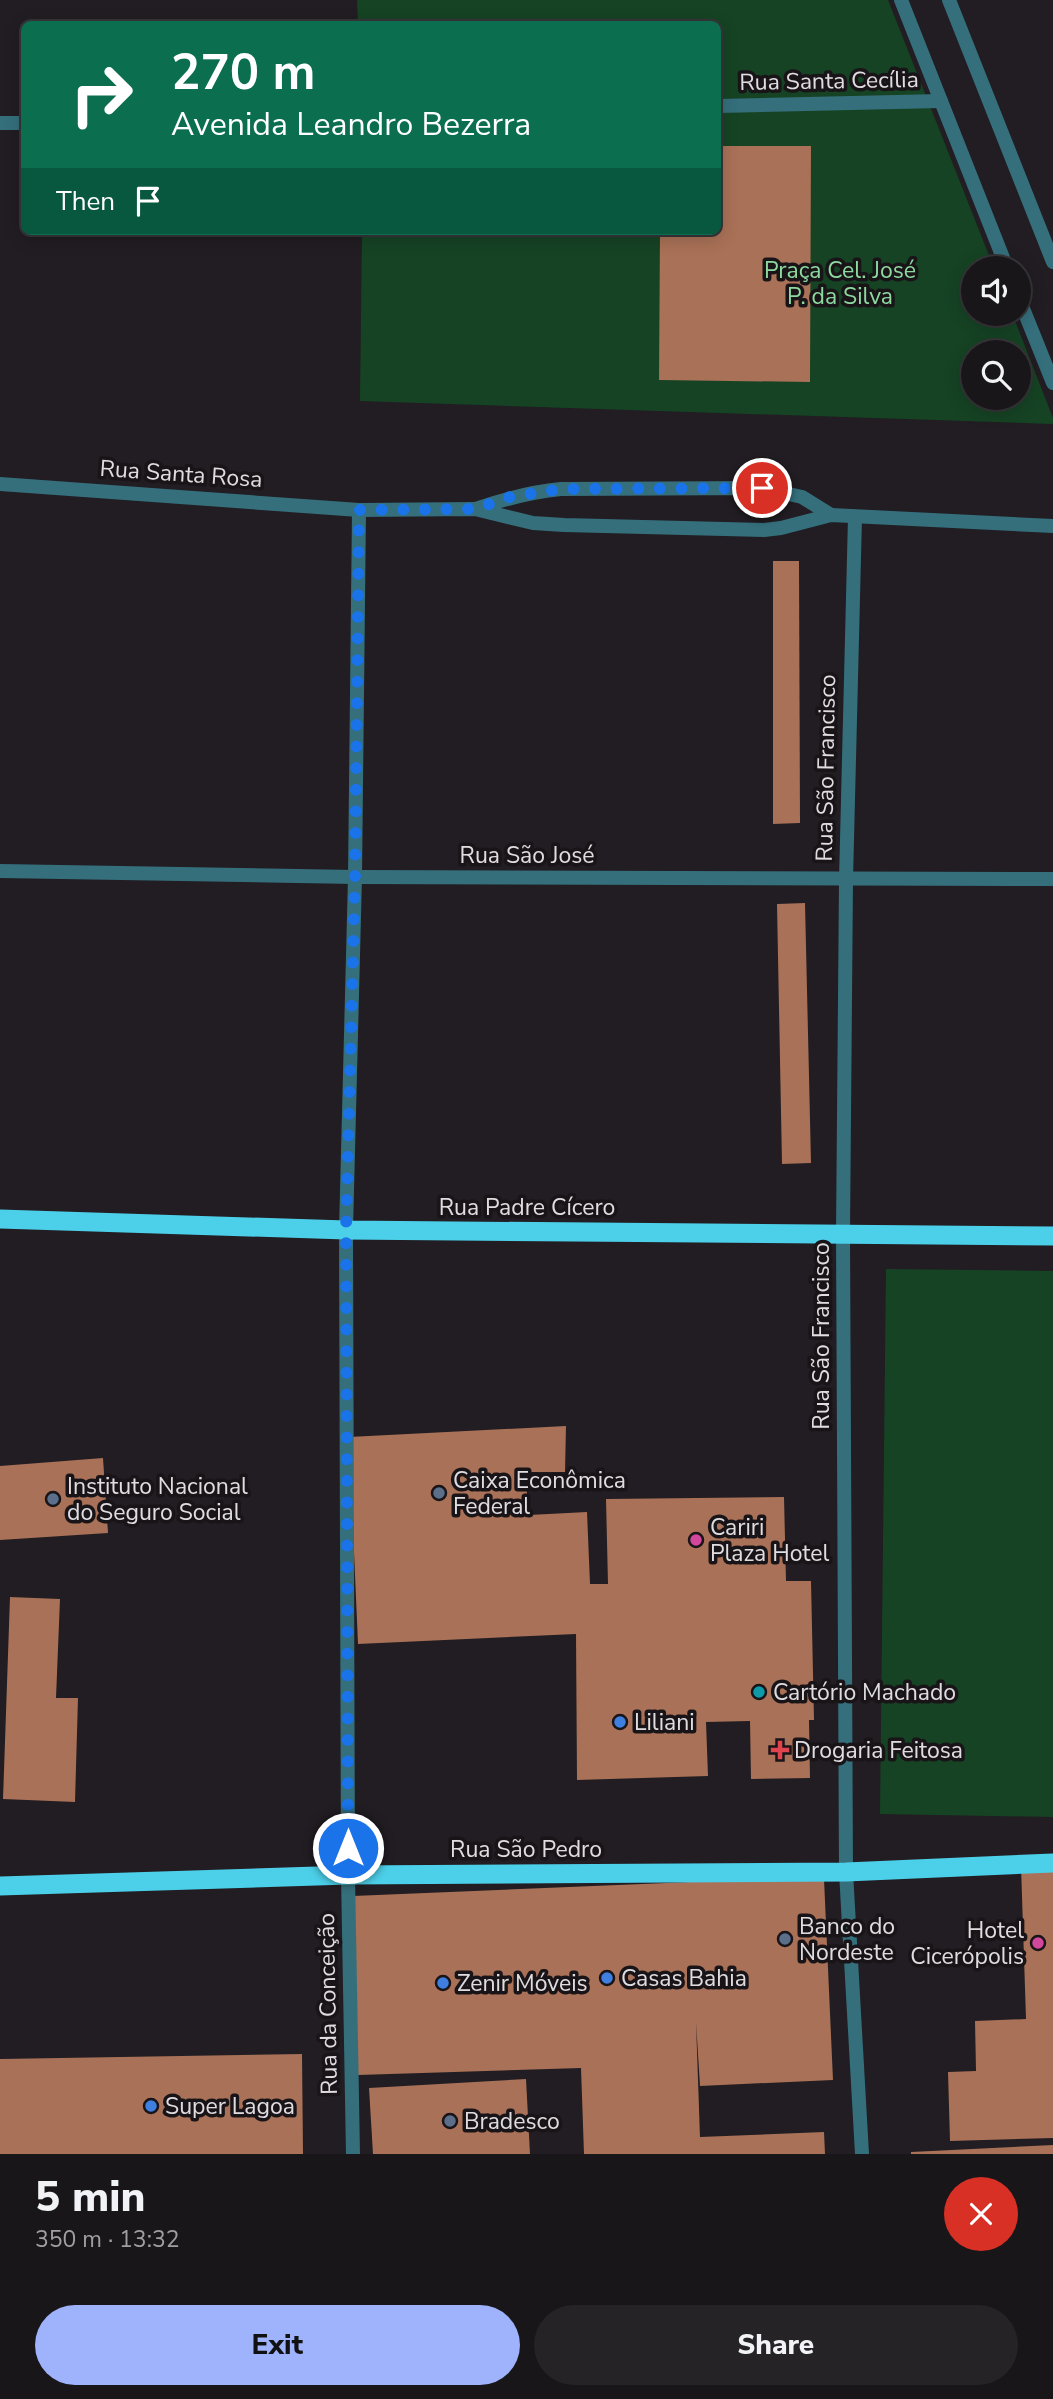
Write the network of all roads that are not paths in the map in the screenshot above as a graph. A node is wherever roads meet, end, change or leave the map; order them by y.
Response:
1 (901, 0) edge
2 (949, 0) edge
3 (941, 101) junction
4 (721, 106) edge
5 (0, 123) edge
6 (21, 123) edge
7 (1002, 256) edge
8 (1053, 262) edge
9 (1030, 326) edge
10 (1053, 383) edge
11 (0, 484) edge
12 (475, 509) junction
13 (359, 510) junction
14 (831, 515) junction
15 (855, 517) junction
16 (1053, 526) edge
17 (0, 871) edge
18 (355, 877) junction
19 (1053, 879) edge
20 (846, 880) junction
21 (0, 1219) edge
22 (346, 1230) junction
23 (843, 1234) junction
24 (1053, 1236) edge
25 (1053, 1863) edge
26 (846, 1872) junction
27 (348, 1875) junction
28 (0, 1886) edge
29 (353, 2154) edge
30 (862, 2154) edge

1 - 3 street
2 - 8 street
3 - 4 street, Rua Santa Cecília
3 - 7 street
5 - 6 street
9 - 10 street
11 - 13 street, Rua Santa Rosa
12 - 13 street, Rua Santa Rosa
12 - 14 street
12 - 14 street
13 - 18 street, Rua da Conceição
14 - 15 street
15 - 16 street
15 - 20 street, Rua São Francisco
17 - 18 street, Rua São José
18 - 20 street, Rua São José
18 - 22 street, Rua da Conceição
19 - 20 street, Rua São José
20 - 23 street, Rua São Francisco
21 - 22 highway, Rua Padre Cícero
22 - 23 highway, Rua Padre Cícero
22 - 27 street, Rua da Conceição
23 - 24 highway, Rua Padre Cícero
23 - 26 street, Rua São Francisco
25 - 26 highway, Rua São Pedro
26 - 27 highway, Rua São Pedro
26 - 30 street, Rua São Francisco
27 - 28 highway, Rua São Pedro
27 - 29 street, Rua da Conceição

